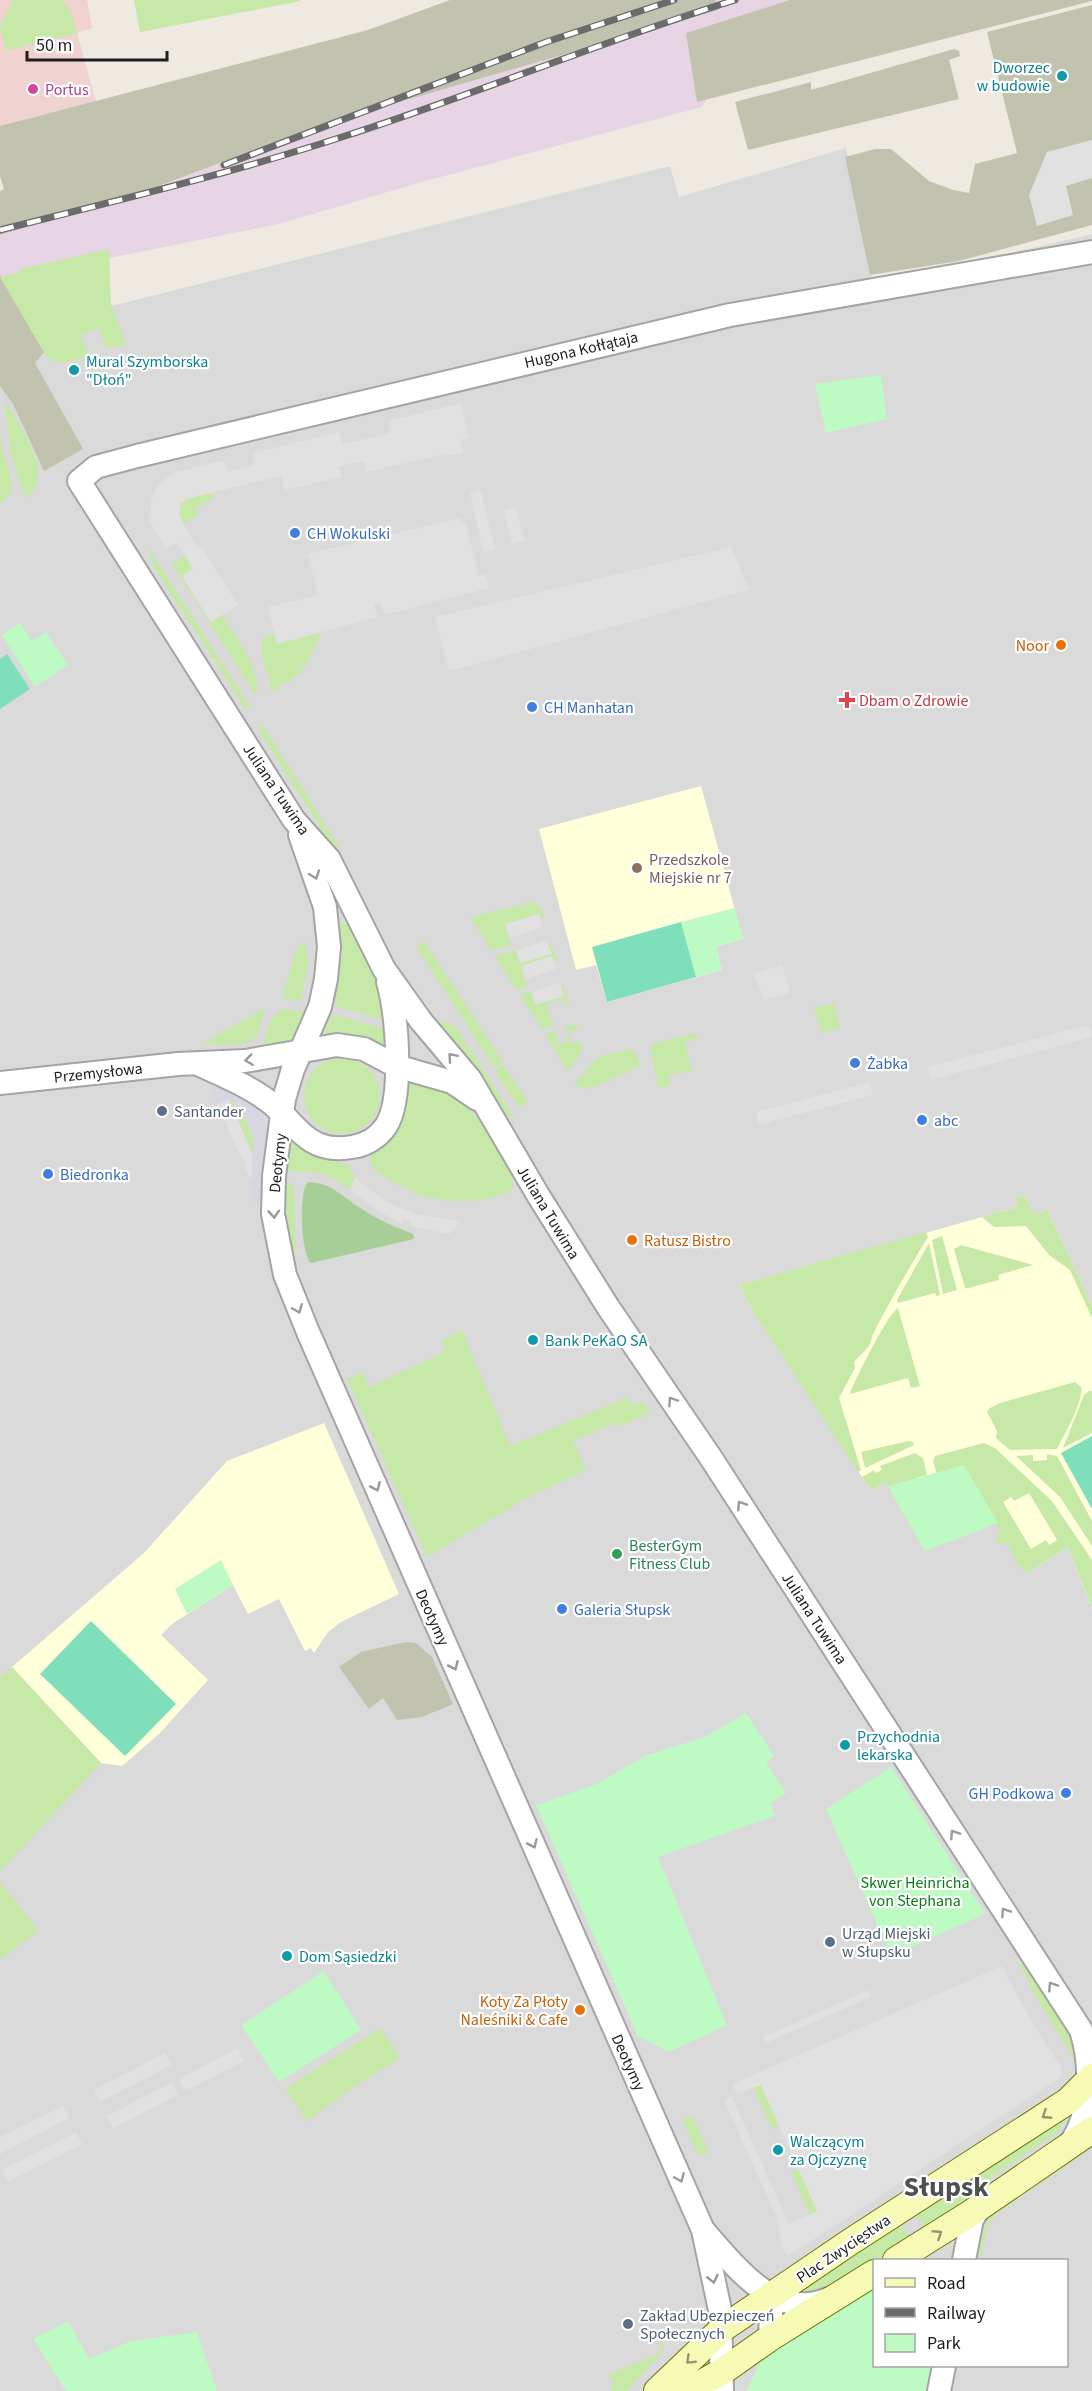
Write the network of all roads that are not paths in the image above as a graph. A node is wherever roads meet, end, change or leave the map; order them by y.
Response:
1 (1092, 252) edge
2 (79, 481) joint
3 (294, 820) junction
4 (384, 969) junction
5 (301, 1052) junction
6 (197, 1064) junction
7 (396, 1066) junction
8 (0, 1083) edge
9 (485, 1104) junction
10 (282, 1115) junction
11 (1086, 2034) edge
12 (1091, 2078) edge
13 (649, 2106) joint
14 (1092, 2130) edge
15 (1069, 2145) junction
16 (981, 2206) junction
17 (703, 2230) junction
18 (898, 2259) edge
19 (964, 2259) edge
20 (873, 2274) edge
21 (772, 2295) junction
22 (835, 2296) junction
23 (722, 2329) junction
24 (770, 2338) junction
25 (944, 2367) edge
26 (722, 2381) edge
27 (657, 2391) edge
28 (687, 2391) edge
29 (939, 2391) edge

1 - 2 street, Hugona Kołłątaja
2 - 3 street, Juliana Tuwima
3 - 4 street, Juliana Tuwima
3 -> 5 street
4 - 7 street
9 -> 4 street, Juliana Tuwima
5 -> 6 street, Przemysłowa
5 - 7 street
5 - 10 street
6 - 8 street, Przemysłowa
6 - 10 street, Przemysłowa
7 - 9 street
7 - 10 street
11 -> 9 street, Juliana Tuwima
10 -> 13 street, Deotymy
11 - 12 street
12 - 15 street
12 -> 21 main road, Plac Zwycięstwa
13 -> 17 street, Plac Zwycięstwa
14 - 15 main road
15 - 16 main road
18 -> 16 main road
16 - 19 street
17 - 21 street, Plac Zwycięstwa
17 -> 23 street, Plac Zwycięstwa
20 - 22 main road, Plac Zwycięstwa
21 - 22 street, Plac Zwycięstwa
21 - 23 main road, Plac Zwycięstwa
21 - 24 street
22 - 24 main road, Plac Zwycięstwa
23 - 26 street
23 -> 27 main road
24 - 26 main road, Plac Zwycięstwa
25 - 29 street
26 - 28 main road, Plac Zwycięstwa

